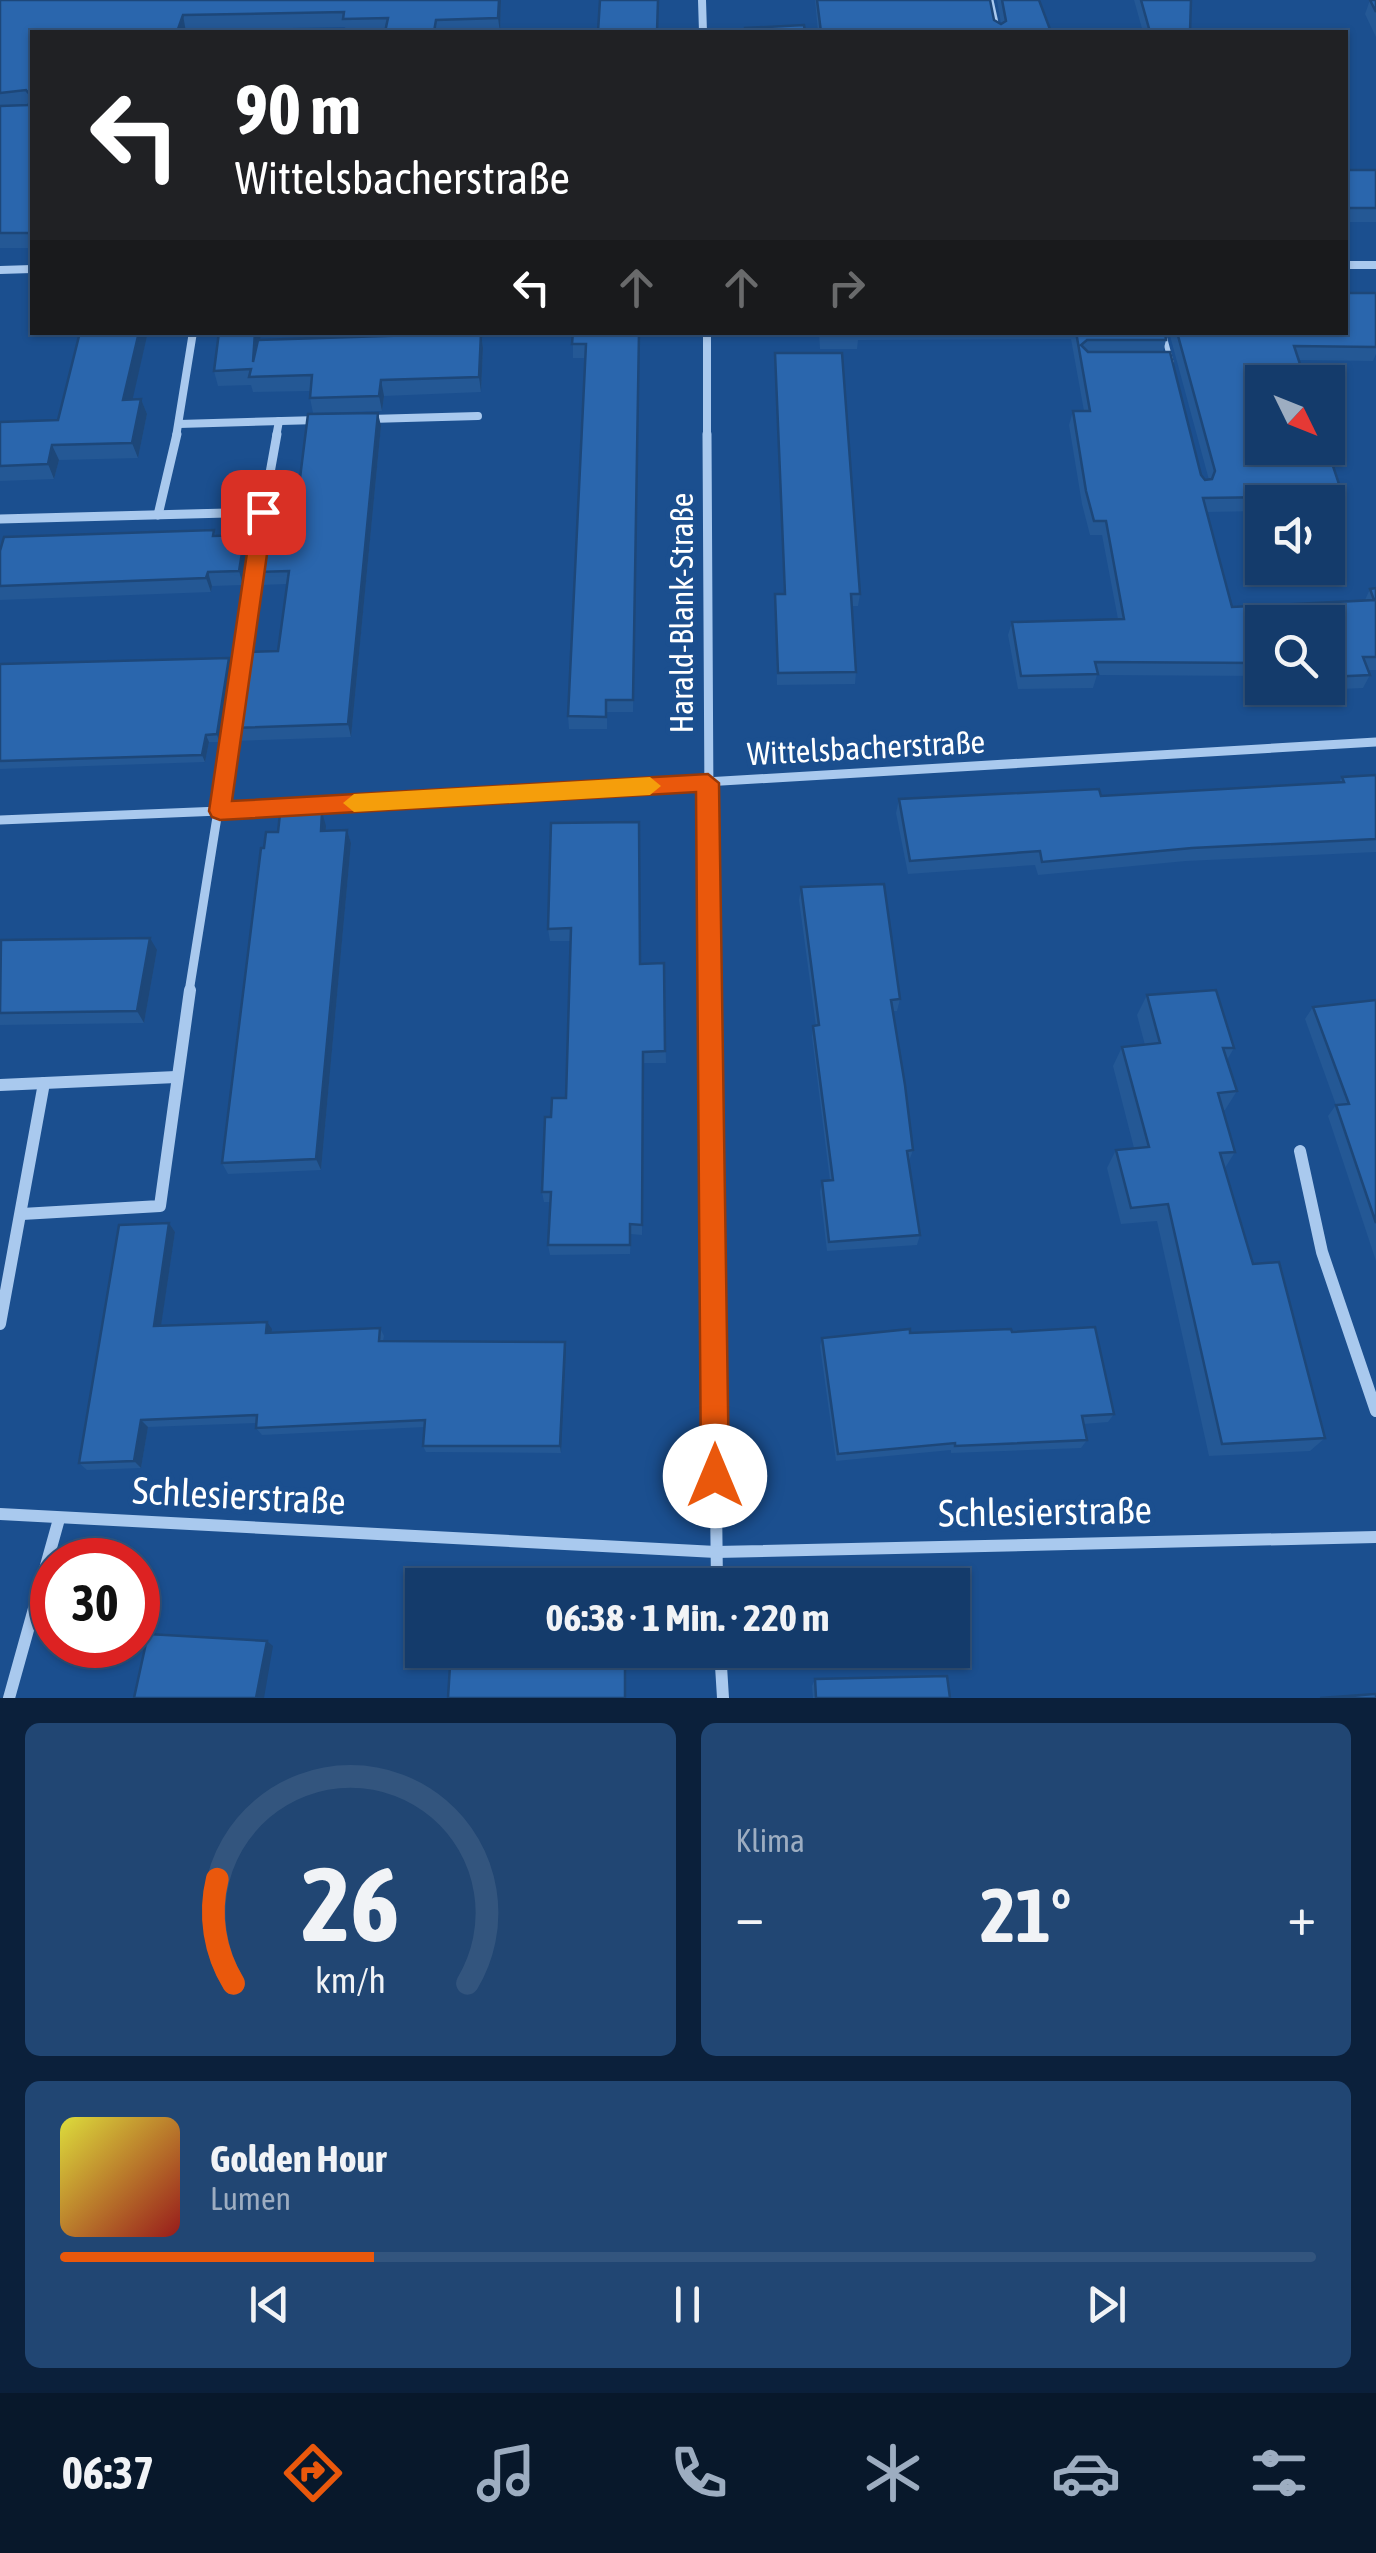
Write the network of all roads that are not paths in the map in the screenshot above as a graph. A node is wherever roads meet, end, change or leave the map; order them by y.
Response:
1 (702, 0) edge
2 (992, 0) edge
3 (702, 30) edge
4 (998, 30) edge
5 (1348, 265) edge
6 (1376, 266) edge
7 (30, 269) edge
8 (0, 270) edge
9 (193, 335) edge
10 (707, 335) edge
11 (1164, 335) edge
12 (1153, 360) edge
13 (1170, 360) junction
14 (1175, 378) edge
15 (478, 416) dead end
16 (359, 419) edge
17 (339, 420) edge
18 (279, 421) junction
19 (179, 424) junction
20 (263, 512) junction
21 (158, 515) junction
22 (0, 520) edge
23 (1376, 742) edge
24 (708, 783) junction
25 (220, 811) junction
26 (0, 820) edge
27 (176, 1077) junction
28 (44, 1083) junction
29 (0, 1084) edge
30 (1300, 1151) dead end
31 (22, 1214) junction
32 (0, 1324) edge
33 (1376, 1411) edge
34 (0, 1514) edge
35 (59, 1519) junction
36 (1376, 1537) edge
37 (716, 1552) junction
38 (717, 1568) edge
39 (721, 1668) edge
40 (9, 1698) edge
41 (723, 1698) edge

1 - 3 street
2 - 4 lane
5 - 6 street
7 - 8 street
9 - 19 street
10 - 24 street, Harald-Blank-Straße
11 - 13 lane
12 - 13 lane
13 - 14 lane
15 - 16 street
17 - 18 street
18 - 19 street
18 - 20 street
19 - 21 street
20 - 21 street
20 - 25 street
21 - 22 street
23 - 24 street, Wittelsbacherstraße
24 - 25 street, Wittelsbacherstraße
24 - 37 street, Harald-Blank-Straße
25 - 26 street, Wittelsbacherstraße
25 - 27 street
27 - 28 street
27 - 31 street
28 - 29 street
28 - 31 street
30 - 33 street
31 - 32 street
34 - 35 street, Schlesierstraße
35 - 37 street, Schlesierstraße
35 - 40 street
36 - 37 street, Schlesierstraße
37 - 38 street
39 - 41 street

